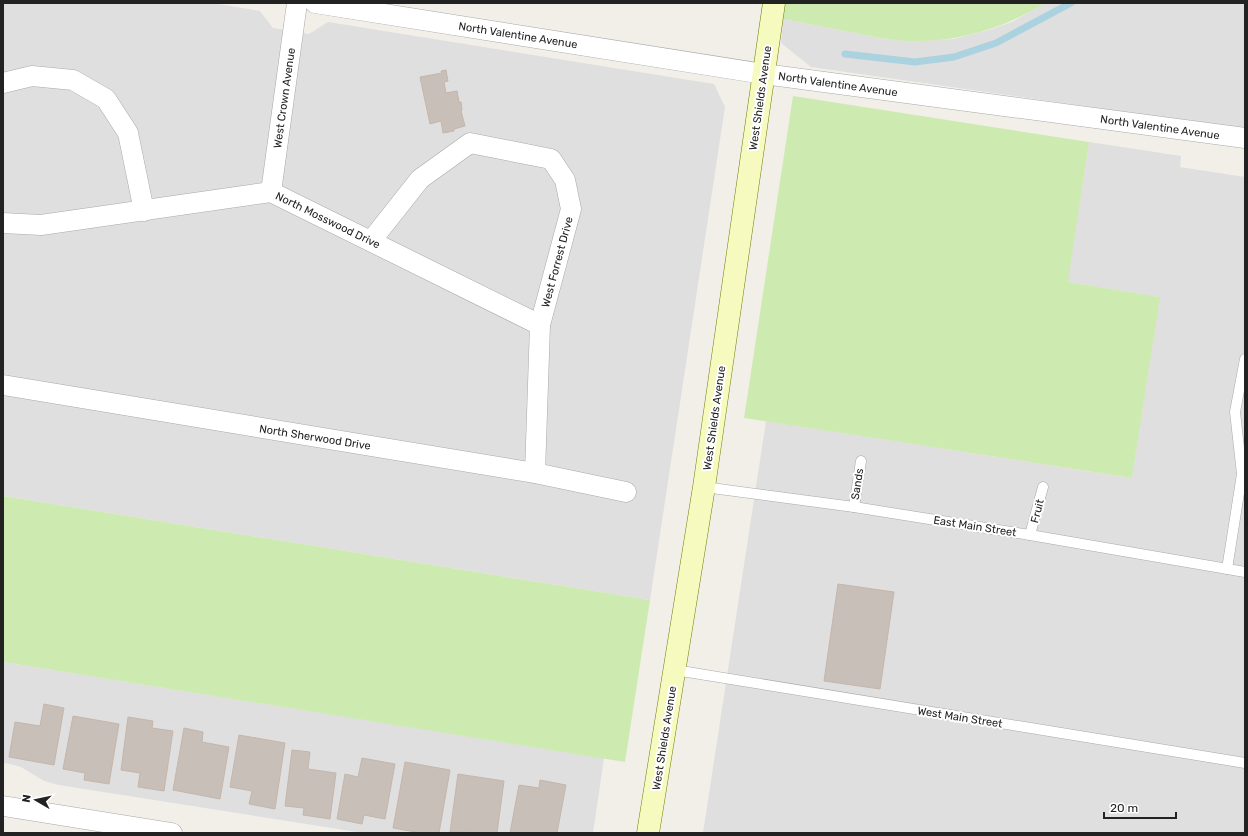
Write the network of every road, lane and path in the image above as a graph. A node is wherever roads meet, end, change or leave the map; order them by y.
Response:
1 (297, 3) edge
2 (315, 3) edge
3 (774, 3) edge
4 (764, 74) junction
5 (3, 83) edge
6 (1245, 138) edge
7 (271, 192) junction
8 (144, 211) junction
9 (3, 223) edge
10 (371, 241) junction
11 (540, 325) junction
12 (1245, 359) edge
13 (3, 385) edge
14 (861, 461) dead end
15 (535, 473) junction
16 (704, 487) junction
17 (1043, 487) dead end
18 (626, 492) dead end
19 (854, 507) junction
20 (1030, 534) junction
21 (1227, 569) junction
22 (1245, 572) edge
23 (675, 670) junction
24 (1245, 763) edge
25 (3, 806) edge
26 (172, 833) edge
27 (648, 833) edge

1 - 7 street, West Crown Avenue
2 - 4 street, North Valentine Avenue
3 - 4 street, West Shields Avenue
4 - 6 street, North Valentine Avenue
4 - 16 street, West Shields Avenue
5 - 8 street
7 - 8 street, North Mosswood Drive
7 - 10 street, North Mosswood Drive
8 - 9 street, North Mosswood Drive
10 - 11 street, North Mosswood Drive
10 - 11 street, West Forrest Drive
11 - 15 street, West Forrest Drive
12 - 21 lane
13 - 15 street, North Sherwood Drive
14 - 19 lane, Sands
15 - 18 street, North Sherwood Drive
16 - 19 lane, East Main Street
16 - 23 street, West Shields Avenue
17 - 20 lane, Fruit
19 - 20 lane, East Main Street
20 - 21 lane, East Main Street
21 - 22 lane, East Main Street
23 - 24 lane, West Main Street
23 - 27 street, West Shields Avenue
25 - 26 street

